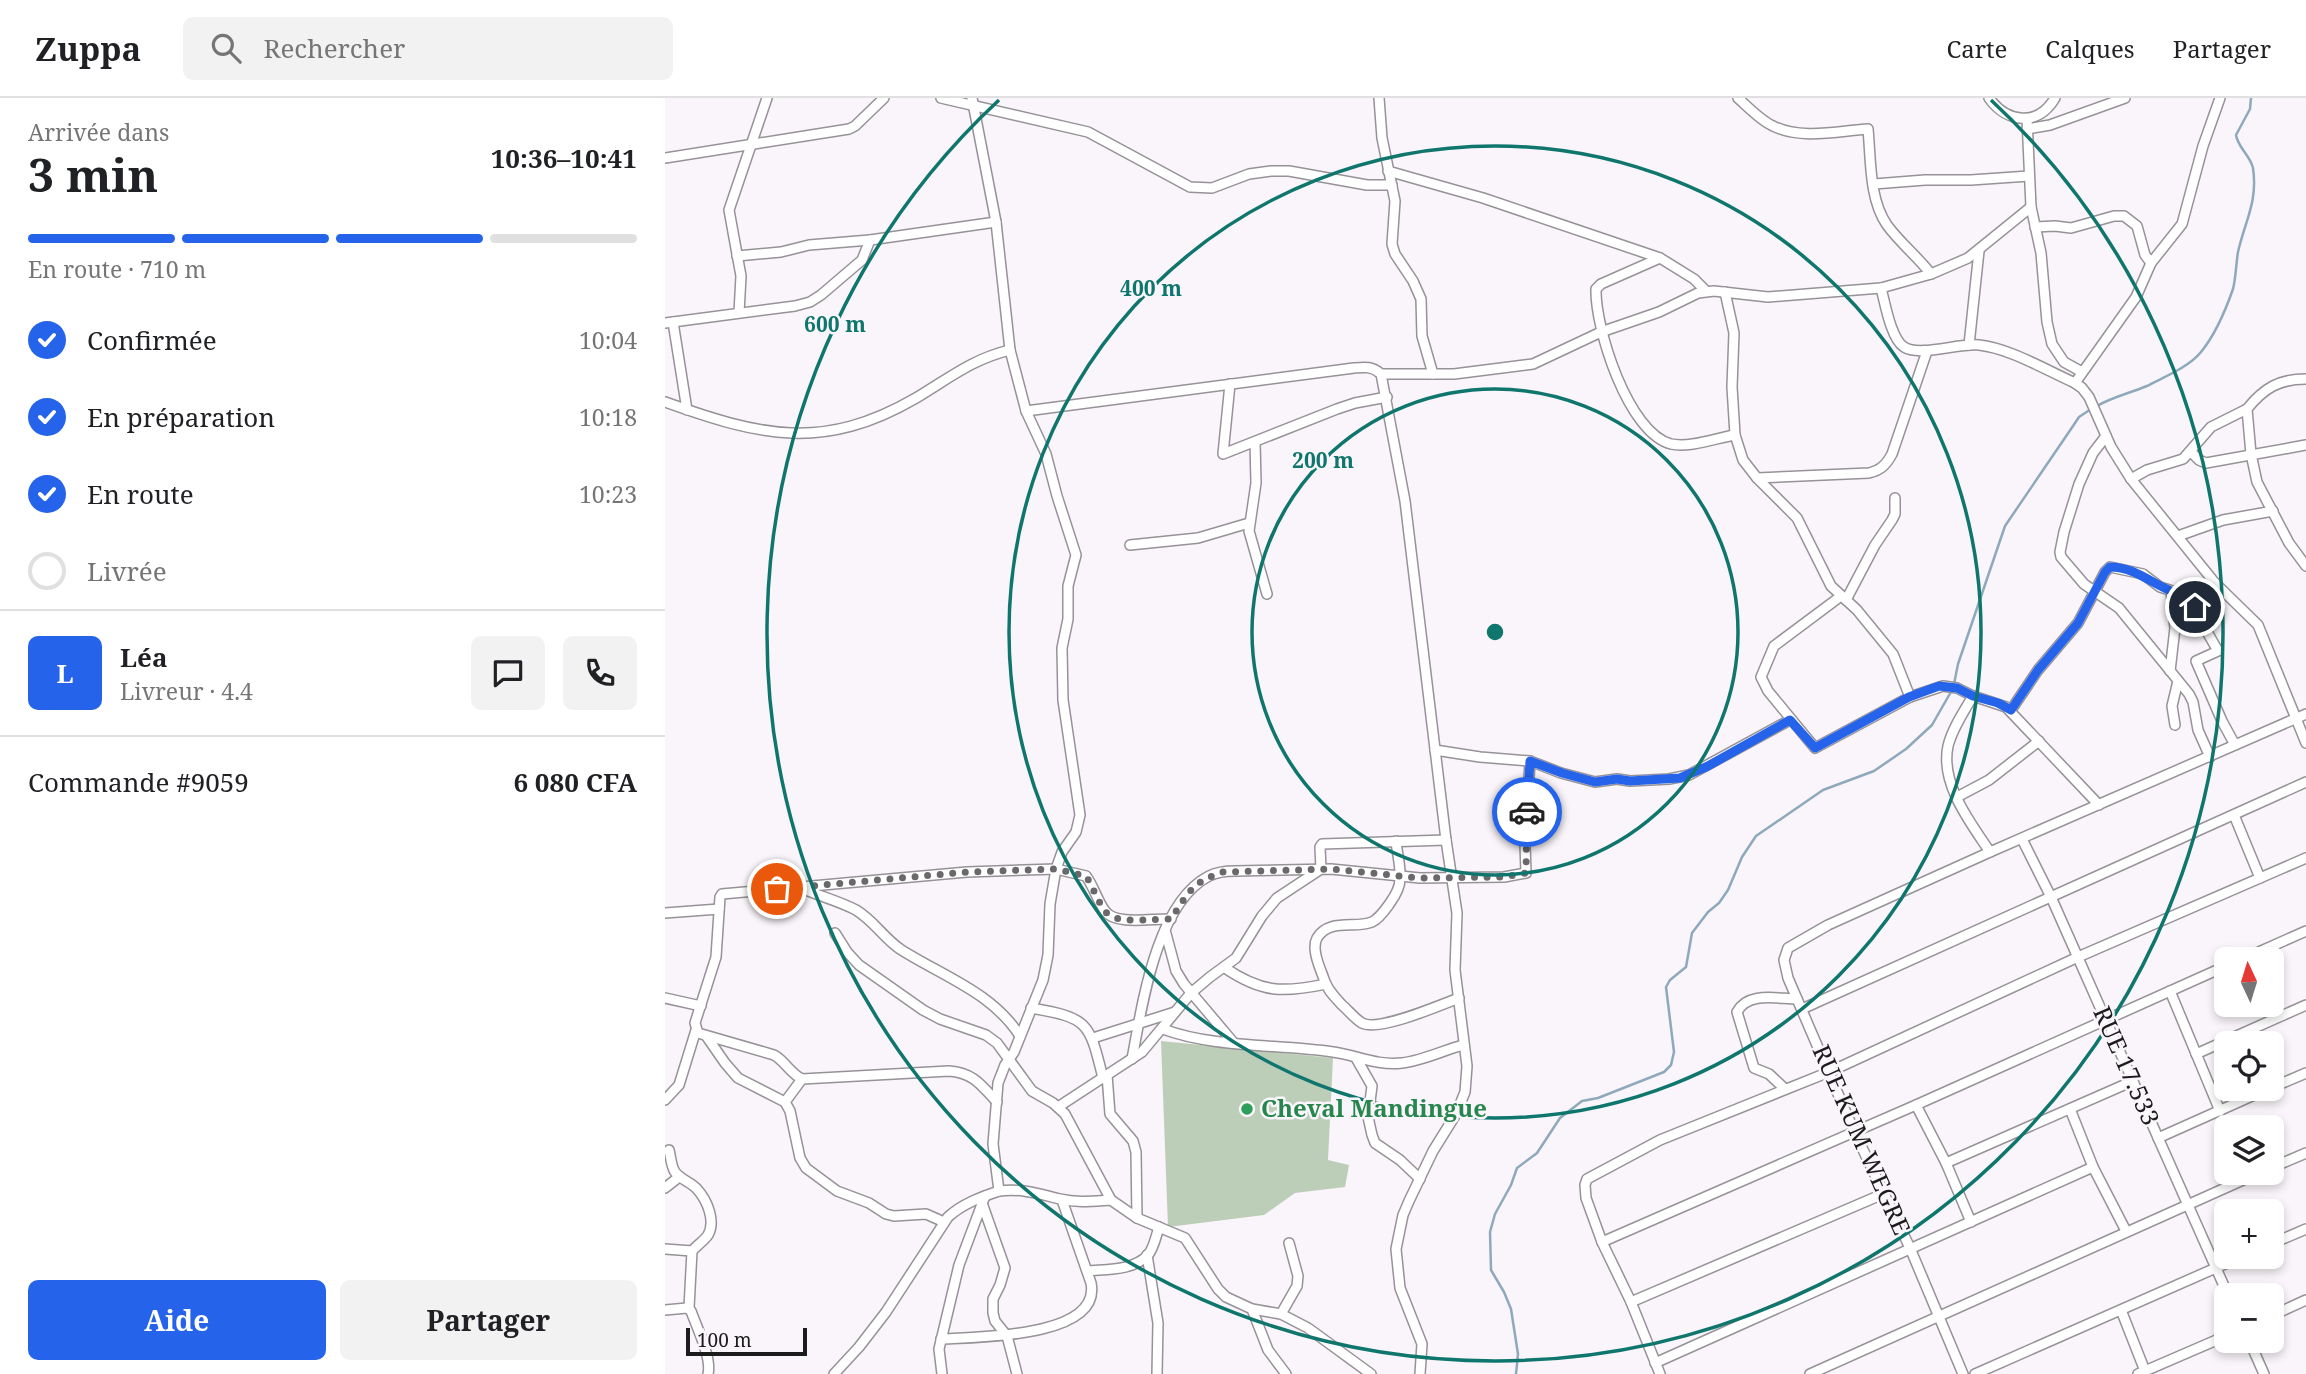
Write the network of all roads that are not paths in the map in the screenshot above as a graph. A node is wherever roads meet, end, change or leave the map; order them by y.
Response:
1 (767, 98) edge
2 (884, 98) edge
3 (941, 98) edge
4 (1378, 98) edge
5 (1738, 98) edge
6 (1989, 98) edge
7 (2055, 98) edge
8 (2125, 98) edge
9 (2220, 98) edge
10 (973, 102) edge
11 (2027, 124) junction
12 (753, 144) junction
13 (665, 158) edge
14 (1388, 171) junction
15 (2029, 176) junction
16 (1874, 184) junction
17 (1392, 185) junction
18 (2031, 207) junction
19 (996, 222) junction
20 (2035, 227) junction
21 (870, 240) junction
22 (1979, 251) junction
23 (737, 256) junction
24 (1660, 258) junction
25 (2151, 263) junction
26 (1931, 274) junction
27 (1881, 288) junction
28 (1706, 291) junction
29 (1725, 292) junction
30 (739, 313) junction
31 (669, 322) edge
32 (1601, 332) junction
33 (1969, 345) junction
34 (1010, 349) junction
35 (1927, 351) junction
36 (2082, 372) junction
37 (1381, 374) junction
38 (1433, 374) junction
39 (2306, 379) edge
40 (2074, 383) junction
41 (1230, 384) junction
42 (1387, 397) junction
43 (665, 402) edge
44 (2248, 409) junction
45 (687, 410) junction
46 (1026, 411) junction
47 (1735, 435) junction
48 (2106, 436) junction
49 (1255, 442) junction
50 (2306, 445) edge
51 (2191, 452) junction
52 (2251, 454) junction
53 (1757, 478) junction
54 (2131, 479) junction
55 (1895, 498) dead end
56 (2273, 511) junction
57 (1249, 523) junction
58 (2179, 536) junction
59 (1130, 545) dead end
60 (2306, 566) edge
61 (2215, 583) junction
62 (2094, 591) junction
63 (2171, 591) junction
64 (1268, 594) dead end
65 (2193, 596) junction
66 (1843, 598) junction
67 (2170, 671) junction
68 (2178, 681) junction
69 (1973, 696) junction
70 (1909, 697) junction
71 (2011, 710) junction
72 (2306, 714) edge
73 (2296, 719) junction
74 (1790, 720) junction
75 (2175, 725) dead end
76 (2039, 741) junction
77 (2306, 743) edge
78 (2235, 745) junction
79 (1436, 750) junction
80 (2210, 757) junction
81 (1530, 761) junction
82 (2306, 782) edge
83 (1957, 797) junction
84 (2099, 805) junction
85 (2234, 815) junction
86 (2022, 839) junction
87 (1446, 840) junction
88 (1396, 841) junction
89 (1990, 852) junction
90 (2306, 858) edge
91 (1056, 869) junction
92 (1321, 869) junction
93 (1452, 876) junction
94 (1401, 877) junction
95 (2260, 878) junction
96 (798, 887) junction
97 (2051, 897) junction
98 (719, 909) junction
99 (665, 913) edge
100 (1171, 919) junction
101 (1164, 930) junction
102 (2306, 931) edge
103 (835, 933) dead end
104 (2270, 947) edge
105 (2078, 957) junction
106 (1225, 968) junction
107 (2214, 972) edge
108 (1326, 984) junction
109 (2170, 991) junction
110 (1191, 993) junction
111 (665, 998) edge
112 (1459, 998) junction
113 (1797, 999) junction
114 (2306, 1005) edge
115 (701, 1006) junction
116 (1031, 1008) junction
117 (1802, 1009) junction
118 (1176, 1011) junction
119 (2105, 1019) junction
120 (1139, 1023) junction
121 (1163, 1029) junction
122 (697, 1030) junction
123 (1020, 1036) junction
124 (708, 1037) junction
125 (1093, 1038) junction
126 (1233, 1042) junction
127 (1464, 1045) junction
128 (2196, 1054) junction
129 (1009, 1058) junction
130 (1356, 1058) junction
131 (1132, 1059) junction
132 (1829, 1072) junction
133 (2306, 1073) edge
134 (1105, 1077) junction
135 (802, 1079) junction
136 (2133, 1081) junction
137 (2284, 1082) edge
138 (1785, 1090) junction
139 (665, 1100) edge
140 (2242, 1101) edge
141 (785, 1102) junction
142 (997, 1102) junction
143 (1916, 1105) junction
144 (1058, 1107) junction
145 (2070, 1109) junction
146 (2220, 1111) junction
147 (1854, 1131) junction
148 (2158, 1138) junction
149 (669, 1150) dead end
150 (2306, 1153) edge
151 (2284, 1162) edge
152 (1946, 1163) junction
153 (2093, 1167) junction
154 (672, 1172) edge
155 (1420, 1179) junction
156 (2232, 1185) edge
157 (665, 1188) edge
158 (999, 1191) junction
159 (1883, 1194) junction
160 (983, 1199) junction
161 (1062, 1200) junction
162 (1111, 1200) junction
163 (2187, 1205) junction
164 (1137, 1218) junction
165 (944, 1222) junction
166 (1971, 1222) junction
167 (1159, 1227) junction
168 (2306, 1229) edge
169 (2126, 1231) junction
170 (2284, 1238) edge
171 (1602, 1242) junction
172 (1289, 1243) dead end
173 (1910, 1248) junction
174 (665, 1249) edge
175 (692, 1251) junction
176 (1147, 1255) junction
177 (2214, 1262) edge
178 (2215, 1269) edge
179 (1087, 1271) junction
180 (2306, 1300) edge
181 (1630, 1302) junction
182 (689, 1308) junction
183 (1252, 1308) junction
184 (665, 1310) edge
185 (2121, 1310) junction
186 (2284, 1310) edge
187 (1281, 1314) junction
188 (1938, 1317) junction
189 (1007, 1336) junction
190 (941, 1339) junction
191 (2214, 1341) edge
192 (2255, 1353) edge
193 (1655, 1363) junction
194 (2142, 1372) edge
195 (708, 1374) edge
196 (834, 1374) edge
197 (942, 1374) edge
198 (1017, 1374) edge
199 (1157, 1374) edge
200 (1286, 1374) edge
201 (1371, 1374) edge
202 (1420, 1374) edge
203 (1660, 1374) edge
204 (1810, 1374) edge
205 (1962, 1374) edge
206 (1975, 1374) edge
207 (2264, 1374) edge

1 - 12 street
2 - 12 street
3 - 10 street
4 - 14 street
5 - 16 street
6 - 11 street
7 - 11 street
8 - 11 street
9 - 25 street
10 - 17 street
10 - 19 street
11 - 15 street
12 - 13 street
12 - 23 street
14 - 17 street
14 - 24 street
15 - 16 street
15 - 18 street
16 - 26 street
17 - 38 street
18 - 20 street
18 - 22 street
19 - 21 street
19 - 34 street
20 - 25 street
20 - 36 street
21 - 23 street
21 - 30 street
22 - 26 street
22 - 33 street
23 - 30 street
24 - 28 street
24 - 32 street
25 - 36 street
26 - 27 street
27 - 29 street
27 - 35 street
28 - 29 street
28 - 32 street
29 - 47 street
30 - 31 street
31 - 45 street
32 - 38 street
32 - 47 street
33 - 35 street
33 - 40 street
34 - 45 street
34 - 46 street
35 - 53 street
36 - 40 street
37 - 38 street
37 - 41 street
37 - 42 street
39 - 44 street
40 - 48 street
41 - 46 street
41 - 49 street
42 - 49 street
42 - 79 street
43 - 45 street
44 - 51 street
44 - 52 street
46 - 91 street
47 - 53 street
48 - 54 street
48 - 62 street
49 - 57 street
50 - 52 street
51 - 52 street
51 - 54 street
52 - 56 street
53 - 66 street
54 - 58 street
55 - 66 street
56 - 58 street
56 - 60 street
57 - 59 street
57 - 64 street
58 - 61 street
61 - 65 street
61 - 73 street
62 - 63 street
62 - 67 street
62 - 71 street
63 - 65 street
63 - 67 street
65 - 78 street
66 - 70 street
66 - 74 street
67 - 68 street
68 - 75 street
68 - 80 street
69 - 70 street
69 - 71 street
69 - 83 street
70 - 74 street
71 - 76 street
72 - 73 street
73 - 77 street
73 - 78 street
74 - 81 street
76 - 83 street
76 - 84 street
78 - 80 street
79 - 81 street
79 - 87 street
80 - 84 street
81 - 93 street
82 - 85 street
83 - 89 street
84 - 86 street
85 - 95 street
85 - 97 street
86 - 89 street
86 - 97 street, RUE 17.533
87 - 88 street
87 - 93 street
88 - 92 street
88 - 94 street
89 - 113 street, RUE KUM WEGRE
90 - 95 street
91 - 96 street
91 - 100 street
91 - 116 street
92 - 94 street
92 - 100 street
92 - 106 street
93 - 94 street
93 - 112 street
94 - 108 street
95 - 105 street
96 - 98 street
96 - 123 street
97 - 105 street, RUE 17.533
97 - 117 street
98 - 99 street
98 - 115 street
100 - 101 street
101 - 110 street
101 - 120 street
102 - 104 street
103 - 129 street
105 - 119 street, RUE 17.533
105 - 132 street
106 - 108 street
106 - 110 street
107 - 109 street
108 - 112 street
109 - 119 street
109 - 128 street
110 - 118 street
110 - 126 street
111 - 115 street
112 - 127 street
113 - 117 street, RUE KUM WEGRE
113 - 138 street
114 - 128 street
115 - 122 street
116 - 123 street
116 - 125 street
117 - 132 street, RUE KUM WEGRE
118 - 120 street
118 - 121 street
119 - 136 street, RUE 17.533
119 - 143 street
120 - 125 street
120 - 131 street
121 - 126 street
121 - 131 street
122 - 124 street
122 - 139 street
123 - 129 street
124 - 135 street
124 - 141 street
125 - 134 street
126 - 130 street
127 - 130 street
127 - 155 street
128 - 146 street
129 - 142 street
129 - 144 street
130 - 155 street
131 - 134 street
132 - 138 street
132 - 147 street, RUE KUM WEGRE
133 - 137 street
134 - 144 street
134 - 164 street
135 - 141 street
135 - 142 street
136 - 145 street
136 - 148 street, RUE 17.533
138 - 171 street
140 - 146 street
141 - 165 street
142 - 158 street
143 - 147 street
143 - 152 street
144 - 162 street
145 - 152 street
145 - 153 street
146 - 148 street
147 - 159 street, RUE KUM WEGRE
147 - 171 street
148 - 163 street, RUE 17.533
149 - 154 street
150 - 151 street
152 - 166 street
153 - 166 street
153 - 169 street
154 - 157 street
154 - 175 street
155 - 202 street
156 - 163 street
158 - 160 street
158 - 161 street
159 - 173 street, RUE KUM WEGRE
159 - 181 street
160 - 165 street
160 - 189 street
160 - 190 street
161 - 162 street
161 - 179 street
162 - 164 street
163 - 169 street
163 - 177 street, RUE 17.533
164 - 167 street
165 - 196 street
166 - 173 street
167 - 176 street
167 - 183 street
168 - 170 street
169 - 188 street
171 - 181 street
172 - 187 street
173 - 188 street, RUE KUM WEGRE
173 - 193 street
174 - 175 street
175 - 182 street
176 - 179 street
176 - 199 street
178 - 185 street
179 - 189 street
180 - 186 street
181 - 193 street
182 - 184 street
182 - 195 street
183 - 187 street
183 - 200 street
185 - 194 street
185 - 206 street
187 - 201 street
188 - 204 street
188 - 205 street, RUE KUM WEGRE
189 - 190 street
189 - 198 street
190 - 197 street
191 - 194 street
192 - 207 street
193 - 203 street

